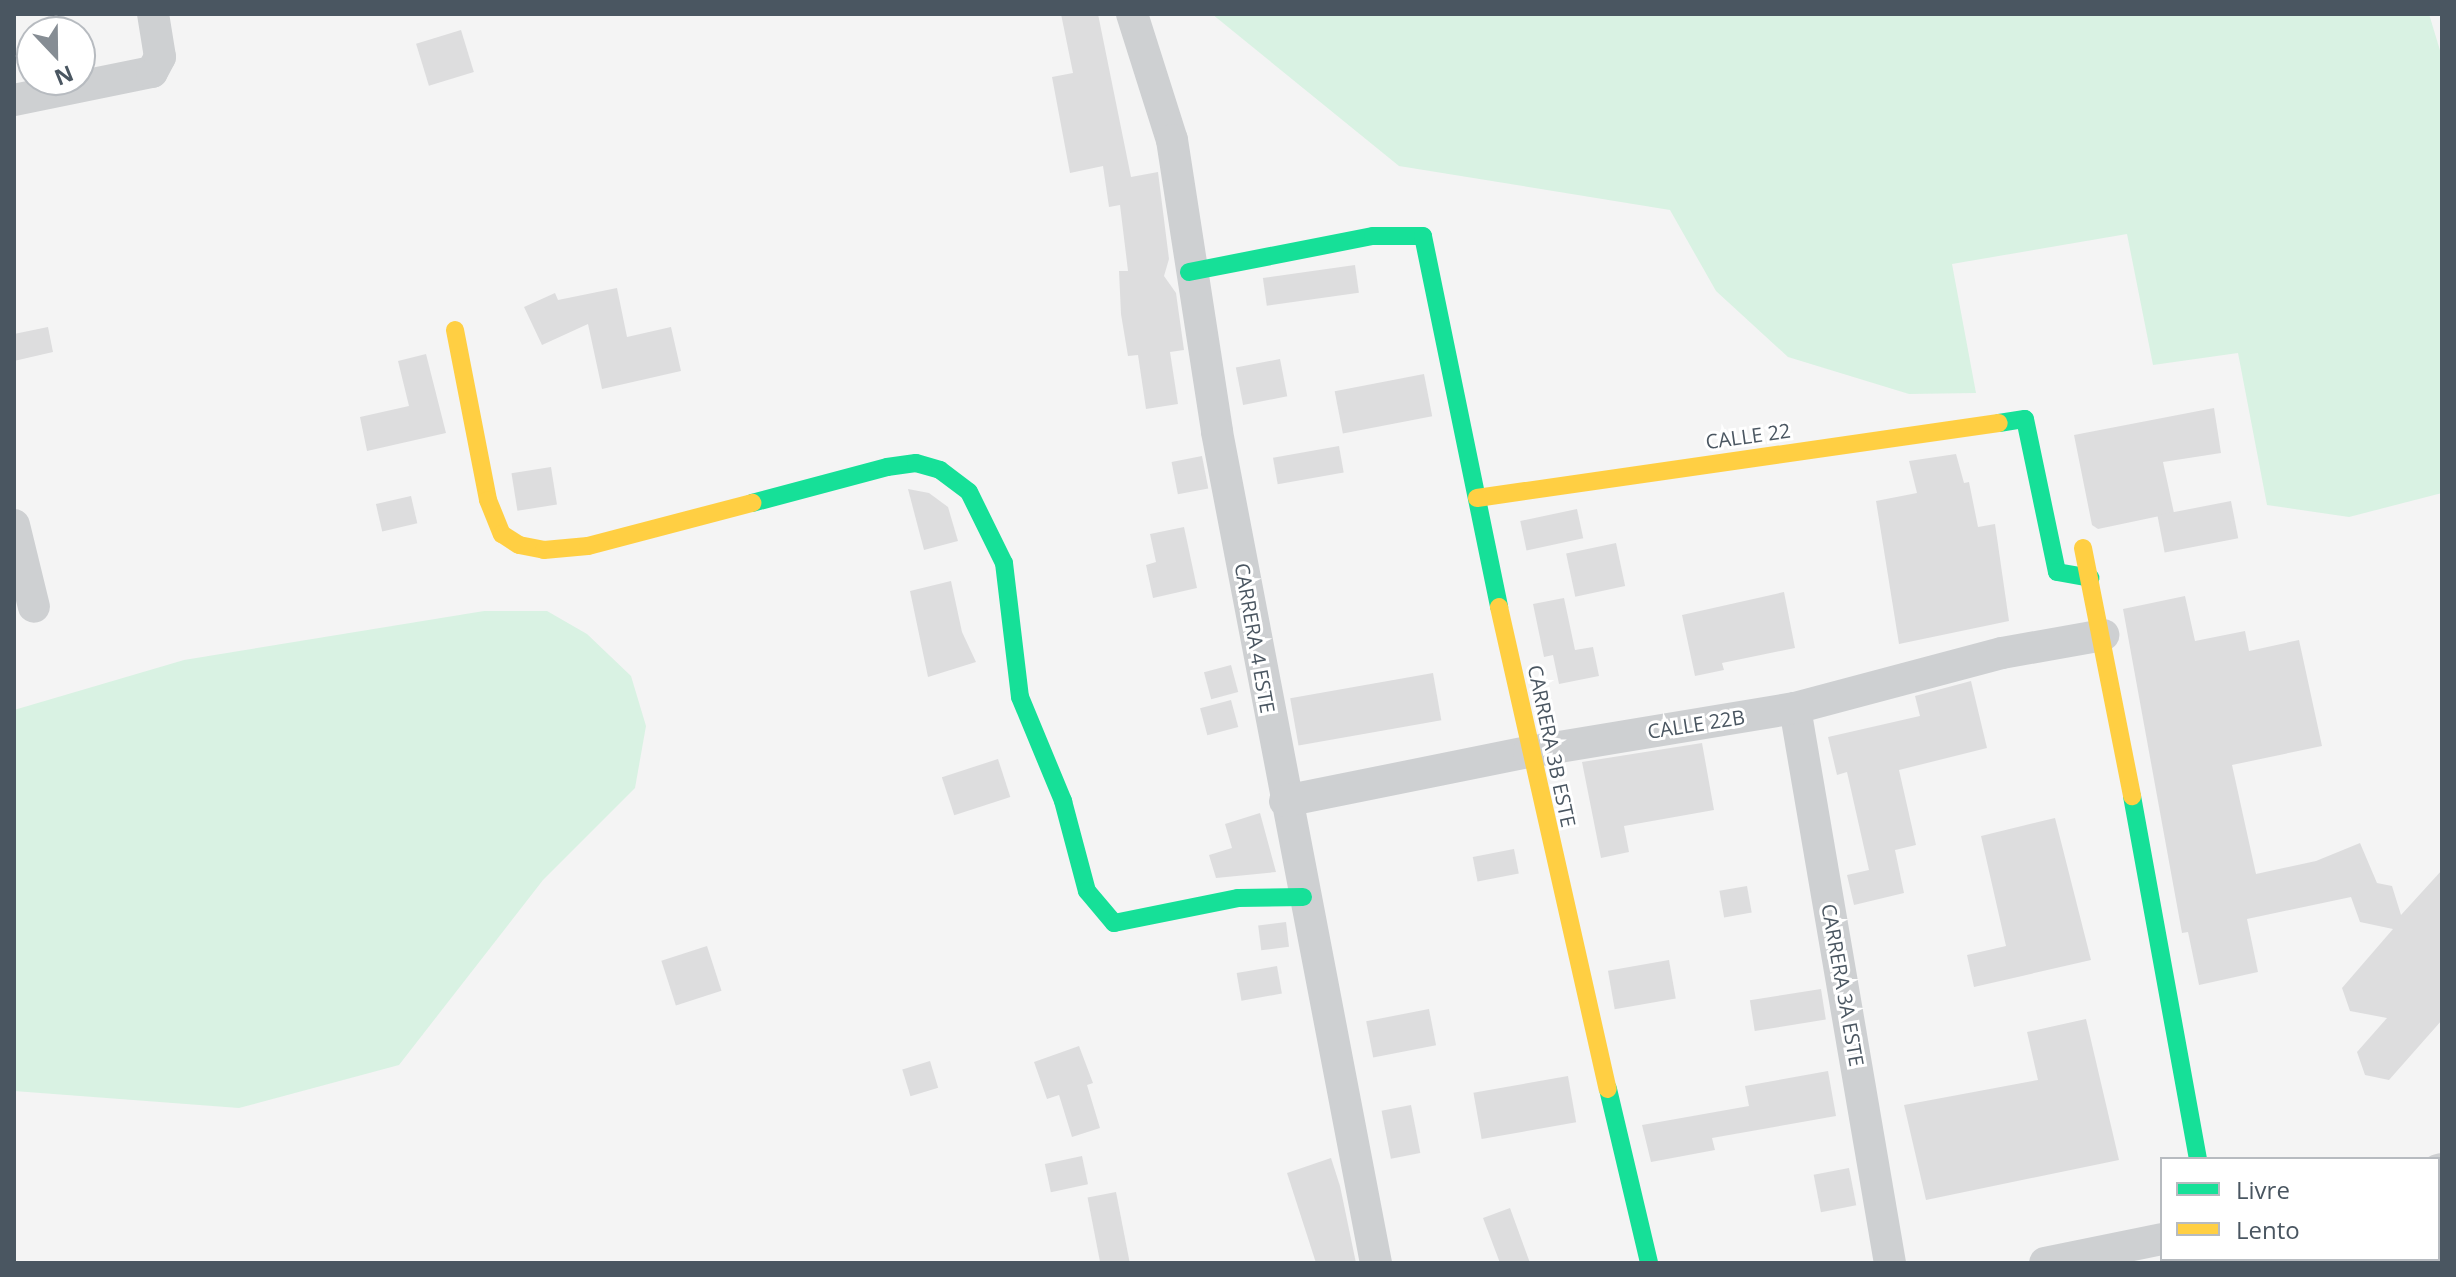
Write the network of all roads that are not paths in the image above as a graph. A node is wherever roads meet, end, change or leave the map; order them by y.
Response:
1 (153, 14) edge
2 (1132, 14) edge
3 (14, 100) edge
4 (1189, 272) junction
5 (455, 330) dead end
6 (1477, 498) junction
7 (14, 525) edge
8 (2080, 535) dead end
9 (2090, 578) junction
10 (34, 607) dead end
11 (2103, 635) junction
12 (1795, 708) junction
13 (1529, 752) junction
14 (1285, 801) junction
15 (1303, 897) junction
16 (2198, 1157) edge
17 (2160, 1239) edge
18 (1376, 1263) edge
19 (1649, 1263) edge
20 (1890, 1263) edge
21 (2045, 1263) edge

1 - 3 street
2 - 4 street, CARRERA 4 ESTE
4 - 6 street, CARRERA 3B ESTE
4 - 14 street, CARRERA 4 ESTE
5 - 15 street
6 - 9 street, CALLE 22
6 - 13 street, CARRERA 3B ESTE
7 - 10 street
8 - 9 street
9 - 11 street
11 - 12 street, CALLE 22B
11 - 16 street
12 - 13 street, CALLE 22B
12 - 20 street, CARRERA 3A ESTE
13 - 14 street, CALLE 22B
13 - 19 street, CARRERA 3B ESTE
14 - 15 street, CARRERA 4 ESTE
15 - 18 street, CARRERA 4 ESTE
17 - 21 street

